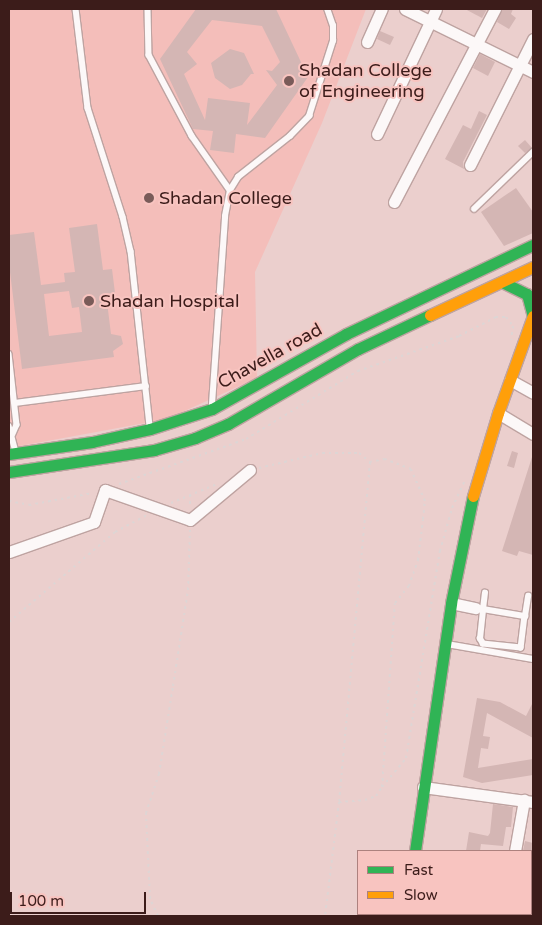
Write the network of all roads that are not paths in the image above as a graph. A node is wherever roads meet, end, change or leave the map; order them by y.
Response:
1 (76, 9) edge
2 (148, 9) edge
3 (327, 9) edge
4 (382, 9) edge
5 (405, 9) edge
6 (436, 9) edge
7 (495, 9) edge
8 (430, 21) junction
9 (533, 39) edge
10 (366, 42) dead end
11 (476, 44) junction
12 (520, 66) junction
13 (533, 72) edge
14 (377, 134) dead end
15 (533, 152) edge
16 (470, 165) dead end
17 (230, 190) junction
18 (394, 202) dead end
19 (474, 209) dead end
20 (533, 245) edge
21 (533, 268) edge
22 (504, 283) junction
23 (533, 316) edge
24 (9, 354) edge
25 (510, 380) junction
26 (146, 386) junction
27 (533, 394) edge
28 (15, 403) junction
29 (212, 409) junction
30 (498, 413) junction
31 (9, 426) edge
32 (151, 432) junction
33 (13, 434) junction
34 (533, 434) edge
35 (12, 454) edge
36 (250, 470) road end
37 (9, 472) edge
38 (9, 552) edge
39 (485, 593) dead end
40 (528, 596) dead end
41 (451, 603) junction
42 (479, 608) junction
43 (525, 616) junction
44 (445, 644) junction
45 (533, 660) edge
46 (423, 786) junction
47 (529, 801) edge
48 (415, 850) edge
49 (515, 850) edge

1 - 26 lane
2 - 17 lane
3 - 17 lane
4 - 10 street
5 - 8 street
6 - 8 street
7 - 11 street
8 - 11 street
8 - 14 street
9 - 12 street
11 - 12 street
11 - 18 street
12 - 13 street
12 - 16 street
15 - 19 lane
17 - 29 lane
20 - 29 main road, Chavella road
21 - 22 main road, Chavella road
22 - 23 main road
22 - 37 main road, Chavella road
23 - 25 main road
24 - 28 lane
25 - 27 street
25 - 30 main road
26 - 28 lane
26 - 32 lane
28 - 33 lane
29 - 32 main road, Chavella road
30 - 34 street
30 - 41 main road
31 - 33 lane
32 - 35 main road, Chavella road
33 - 35 lane
36 - 38 street
39 - 42 lane
40 - 43 lane
41 - 42 street
41 - 44 main road
42 - 43 lane
42 - 43 lane
44 - 45 lane
44 - 46 main road
46 - 47 street
46 - 48 main road
47 - 49 street

